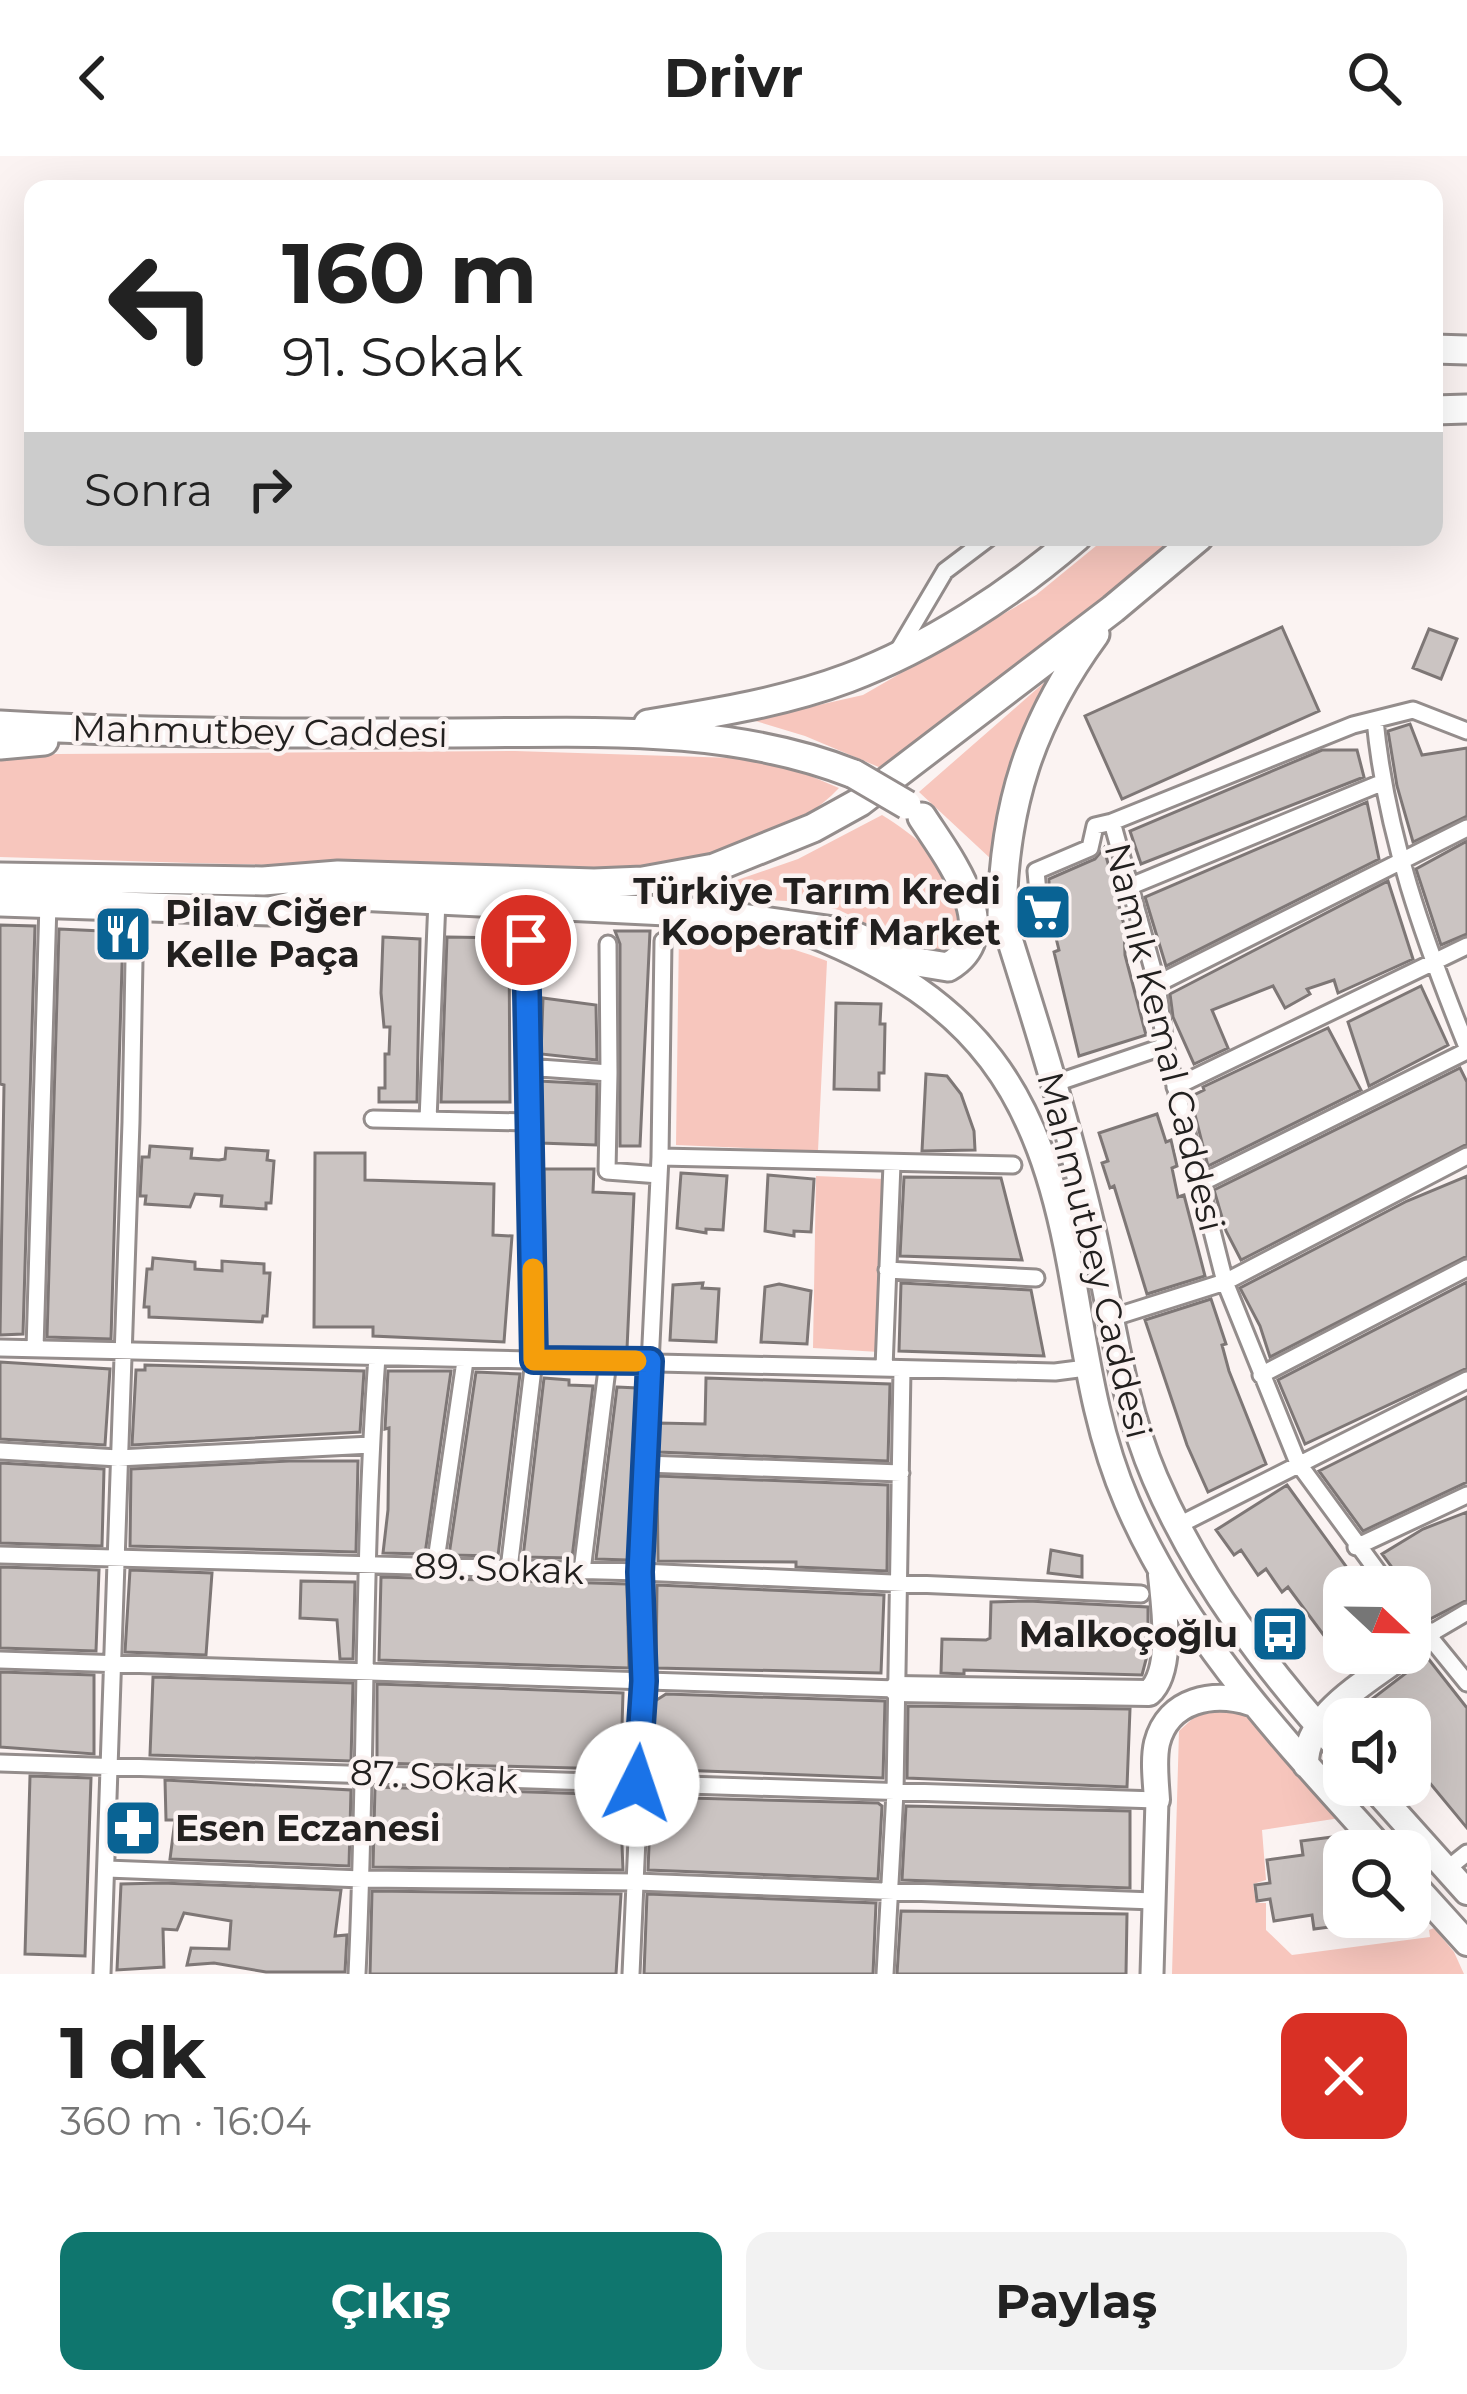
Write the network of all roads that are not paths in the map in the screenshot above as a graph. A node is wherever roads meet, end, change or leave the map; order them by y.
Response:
1 (978, 546) edge
2 (1067, 546) edge
3 (1188, 546) edge
4 (1113, 609) junction
5 (893, 659) junction
6 (1375, 720) junction
7 (0, 725) edge
8 (1467, 731) edge
9 (120, 732) junction
10 (592, 733) junction
11 (0, 746) edge
12 (1381, 783) junction
13 (914, 811) junction
14 (1112, 822) junction
15 (1467, 828) edge
16 (1400, 861) junction
17 (0, 877) edge
18 (483, 880) junction
19 (263, 881) junction
20 (1132, 886) junction
21 (336, 895) junction
22 (437, 900) junction
23 (0, 902) edge
24 (48, 903) junction
25 (135, 906) junction
26 (1002, 915) junction
27 (781, 922) junction
28 (526, 940) dead end
29 (664, 941) dead end
30 (608, 944) dead end
31 (1467, 946) edge
32 (1434, 963) junction
33 (1157, 984) junction
34 (1165, 1046) junction
35 (1467, 1049) edge
36 (526, 1067) junction
37 (610, 1073) junction
38 (1053, 1084) junction
39 (1175, 1088) junction
40 (373, 1119) dead end
41 (428, 1120) junction
42 (528, 1122) junction
43 (1467, 1156) edge
44 (892, 1164) junction
45 (660, 1166) junction
46 (1013, 1166) dead end
47 (1201, 1183) junction
48 (1467, 1268) edge
49 (887, 1270) junction
50 (1036, 1278) dead end
51 (1225, 1282) junction
52 (1112, 1318) junction
53 (0, 1348) edge
54 (35, 1349) junction
55 (121, 1352) junction
56 (377, 1357) junction
57 (534, 1360) junction
58 (465, 1361) junction
59 (608, 1361) junction
60 (650, 1361) junction
61 (884, 1368) junction
62 (1086, 1368) junction
63 (902, 1369) junction
64 (1261, 1375) junction
65 (1467, 1380) edge
66 (371, 1445) junction
67 (0, 1451) edge
68 (118, 1458) junction
69 (1298, 1463) junction
70 (645, 1464) junction
71 (901, 1473) junction
72 (1467, 1496) edge
73 (1178, 1526) junction
74 (1356, 1547) junction
75 (0, 1555) edge
76 (115, 1558) junction
77 (365, 1565) junction
78 (1372, 1566) edge
79 (435, 1567) junction
80 (509, 1569) junction
81 (582, 1571) junction
82 (640, 1572) junction
83 (1161, 1573) junction
84 (899, 1583) junction
85 (1141, 1594) dead end
86 (1467, 1612) edge
87 (1431, 1635) edge
88 (1431, 1658) edge
89 (0, 1660) edge
90 (112, 1663) junction
91 (368, 1673) junction
92 (1380, 1674) edge
93 (644, 1681) junction
94 (1467, 1683) edge
95 (897, 1689) junction
96 (1250, 1703) junction
97 (1317, 1725) junction
98 (1323, 1732) edge
99 (0, 1763) edge
100 (1306, 1765) junction
101 (110, 1766) junction
102 (365, 1773) junction
103 (637, 1784) junction
104 (895, 1792) junction
105 (1157, 1800) junction
106 (1395, 1806) edge
107 (1365, 1830) edge
108 (1457, 1861) edge
109 (106, 1869) junction
110 (362, 1880) junction
111 (636, 1882) junction
112 (889, 1891) junction
113 (1467, 1892) edge
114 (1154, 1901) junction
115 (1431, 1903) edge
116 (1467, 1943) edge
117 (102, 1974) edge
118 (357, 1974) edge
119 (631, 1974) edge
120 (886, 1974) edge
121 (1151, 1974) edge

1 - 5 street
2 - 5 highway
3 - 4 highway
4 - 18 highway
4 - 26 highway
5 - 10 highway
6 - 8 street, Namık Kemal Caddesi
6 - 12 street
6 - 14 street, Namık Kemal Caddesi
7 - 9 highway, Mahmutbey Caddesi
9 - 10 highway, Mahmutbey Caddesi
9 - 11 highway
10 - 13 highway, bridge
12 - 16 street
12 - 20 street
13 - 26 highway
13 - 27 highway
14 - 20 street, Namık Kemal Caddesi
14 - 26 street
15 - 16 street
16 - 32 street
16 - 33 street
17 - 19 highway
18 - 19 highway
18 - 22 highway
19 - 21 highway
20 - 33 street, Namık Kemal Caddesi
21 - 22 highway
21 - 25 highway
22 - 27 highway
22 - 41 street
23 - 24 highway
24 - 25 highway
24 - 54 street
25 - 55 street
26 - 38 main road, Mahmutbey Caddesi
27 - 62 main road, Mahmutbey Caddesi
28 - 36 street
29 - 45 street
30 - 37 street
31 - 32 street
32 - 35 street
32 - 39 street
33 - 34 street, Namık Kemal Caddesi
34 - 38 street
34 - 39 street, Namık Kemal Caddesi
35 - 47 street
36 - 37 street
36 - 42 street
37 - 45 street
38 - 52 main road, Mahmutbey Caddesi
39 - 47 street, Namık Kemal Caddesi
40 - 41 street
41 - 42 street
42 - 57 street
43 - 51 street
44 - 45 street
44 - 46 street
44 - 49 street
45 - 60 street
47 - 51 street, Namık Kemal Caddesi
48 - 64 street
49 - 50 street
49 - 61 street
51 - 52 street
51 - 64 street, Namık Kemal Caddesi
52 - 73 main road, Mahmutbey Caddesi
53 - 54 street
54 - 55 street
55 - 56 street
55 - 68 street
56 - 58 street
56 - 66 street
57 - 58 street
57 - 59 street
57 - 80 street
58 - 79 street
59 - 60 street
59 - 81 street
60 - 61 street
60 - 70 street
61 - 63 street
62 - 63 street
62 - 83 main road, Mahmutbey Caddesi
63 - 71 street
64 - 69 street, Namık Kemal Caddesi
65 - 69 street
66 - 68 street
66 - 77 street
67 - 68 street
68 - 76 street
69 - 73 street
69 - 74 street, Namık Kemal Caddesi
70 - 71 street
70 - 82 street
71 - 84 street
72 - 74 street
73 - 97 main road, Mahmutbey Caddesi
74 - 78 street, Namık Kemal Caddesi
75 - 76 street, 89. Sokak
76 - 77 street, 89. Sokak
76 - 90 street
77 - 79 street, 89. Sokak
77 - 91 street
79 - 80 street, 89. Sokak
80 - 81 street, 89. Sokak
81 - 82 street, 89. Sokak
82 - 84 street, 89. Sokak
82 - 93 street
83 - 95 main road
83 - 96 main road, Mahmutbey Caddesi
84 - 85 street, 89. Sokak
84 - 95 street
86 - 87 street
88 - 94 street
89 - 90 street
90 - 91 street
90 - 101 street
91 - 93 street
91 - 102 street
92 - 97 main road
93 - 95 street
93 - 103 street
95 - 104 street
96 - 100 main road, Mahmutbey Caddesi
96 - 105 main road
97 - 98 main road, Mahmutbey Caddesi
97 - 100 main road
99 - 101 street, 87. Sokak
100 - 107 main road, Mahmutbey Caddesi
101 - 102 street, 87. Sokak
101 - 109 street
102 - 103 street, 87. Sokak
102 - 110 street
103 - 104 street, 87. Sokak
103 - 111 street
104 - 105 street, 87. Sokak
104 - 112 street
105 - 114 street
106 - 108 main road
108 - 113 main road
109 - 110 street
109 - 117 street
110 - 111 street
110 - 118 street
111 - 112 street
111 - 119 street
112 - 114 street
112 - 120 street
114 - 121 street
115 - 116 main road

